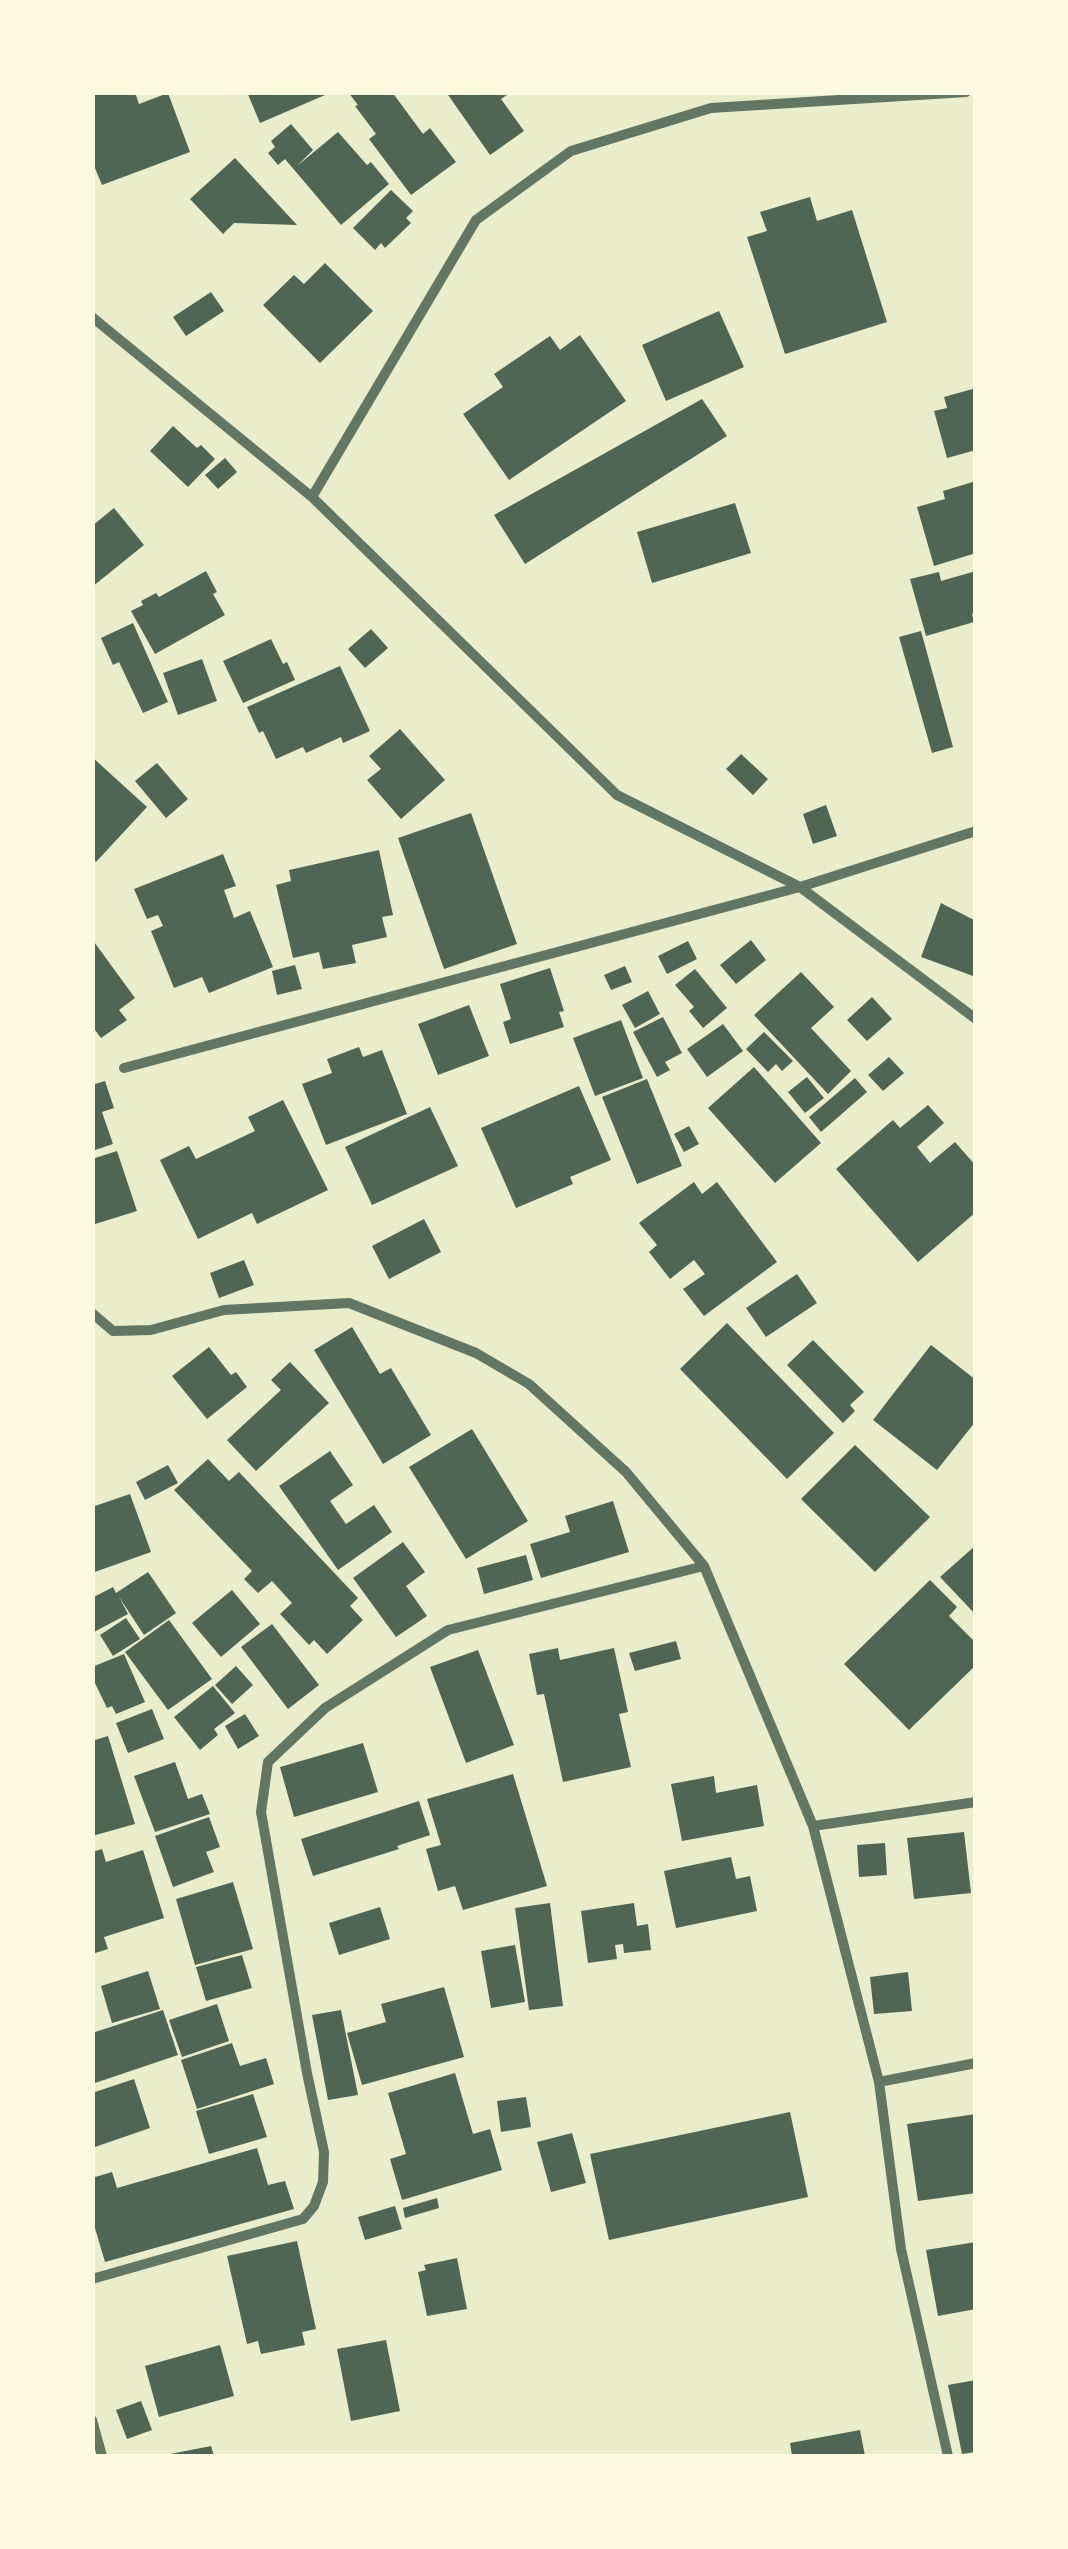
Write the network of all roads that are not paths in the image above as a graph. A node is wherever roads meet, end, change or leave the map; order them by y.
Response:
1 (966, 92) edge
2 (92, 317) edge
3 (312, 497) junction
4 (976, 831) edge
5 (800, 887) junction
6 (976, 1019) edge
7 (124, 1068) dead end
8 (92, 1313) edge
9 (704, 1566) junction
10 (976, 1802) edge
11 (813, 1826) junction
12 (976, 2063) edge
13 (879, 2082) junction
14 (92, 2280) edge
15 (92, 2420) edge
16 (98, 2451) edge
17 (948, 2456) edge

1 - 3 street
2 - 3 street
3 - 5 street
4 - 5 street
5 - 6 street
5 - 7 street
8 - 9 street
9 - 11 street
9 - 14 street
10 - 11 street
11 - 13 street
12 - 13 street
13 - 17 street
15 - 16 street

